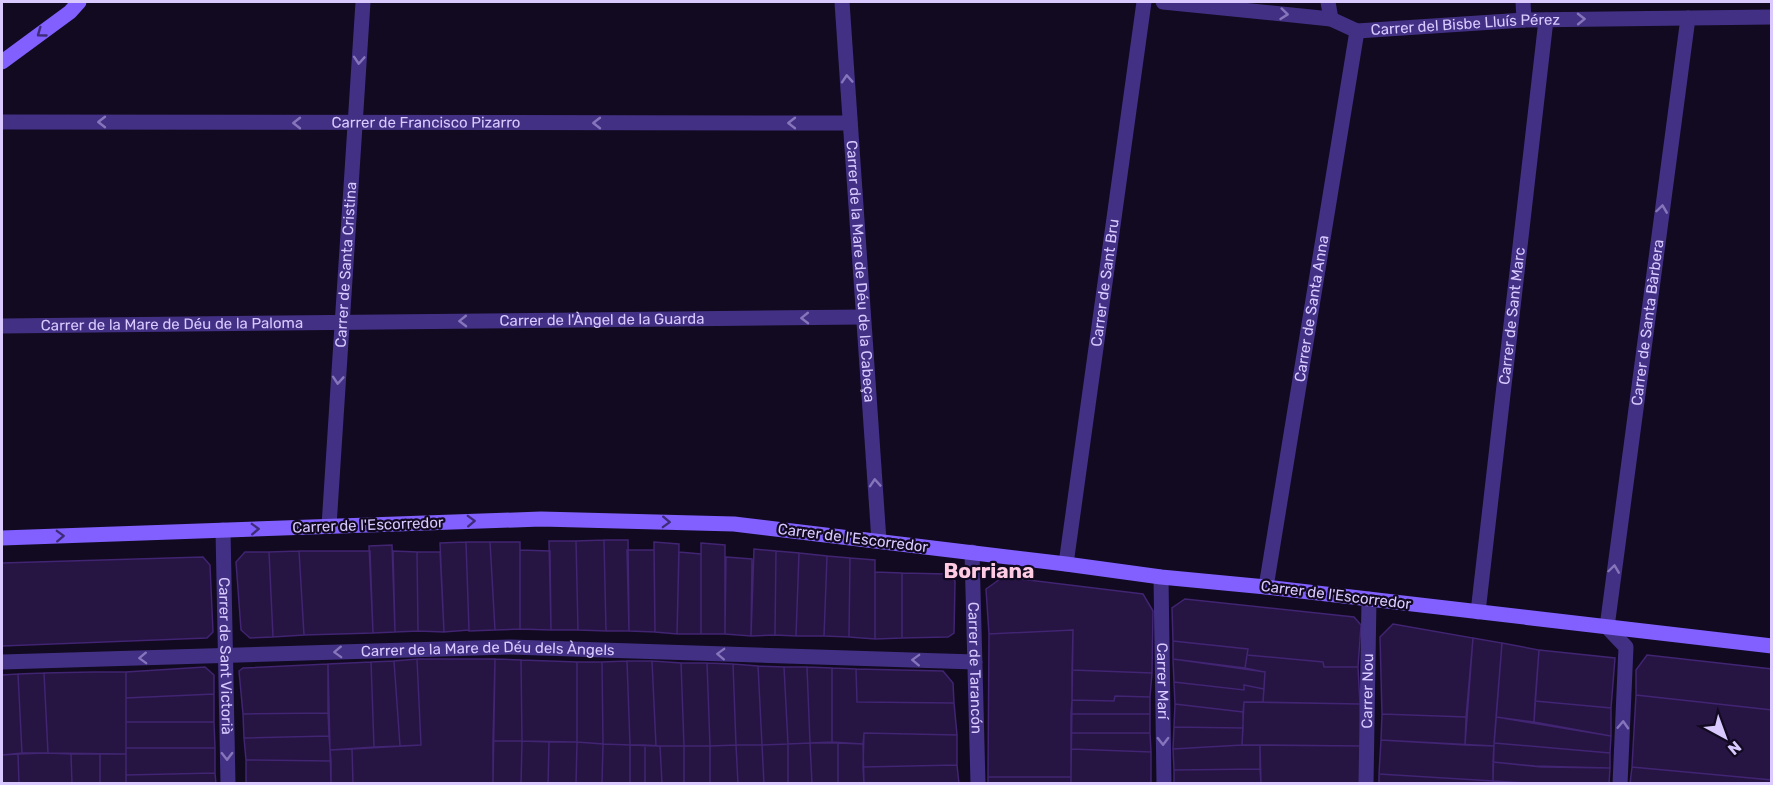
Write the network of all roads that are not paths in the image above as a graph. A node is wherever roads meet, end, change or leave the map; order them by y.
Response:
1 (79, 2) edge
2 (363, 2) edge
3 (842, 2) edge
4 (1144, 2) edge
5 (1163, 2) edge
6 (1328, 2) edge
7 (1523, 2) edge
8 (1772, 17) edge
9 (1688, 18) junction
10 (1331, 19) junction
11 (1524, 20) junction
12 (1546, 20) junction
13 (1357, 30) junction
14 (2, 62) edge
15 (2, 122) edge
16 (355, 123) junction
17 (850, 123) junction
18 (863, 317) junction
19 (342, 322) junction
20 (2, 326) edge
21 (329, 526) junction
22 (223, 530) junction
23 (2, 538) edge
24 (879, 541) junction
25 (972, 552) junction
26 (1066, 564) junction
27 (1161, 577) junction
28 (1266, 587) junction
29 (1369, 599) junction
30 (1478, 612) junction
31 (1607, 627) junction
32 (1772, 646) edge
33 (225, 656) junction
34 (2, 662) edge
35 (975, 662) junction
36 (228, 783) edge
37 (978, 783) edge
38 (1164, 783) edge
39 (1366, 783) edge
40 (1620, 783) edge

1 -> 14 street
2 -> 16 street, Carrer de Santa Cristina
17 -> 3 street, Carrer de la Mare de Déu de la Cabeça
4 - 26 street, Carrer de Sant Bru
5 -> 10 street, Carrer del Bisbe Lluís Pérez
6 - 10 street
7 - 11 street
8 - 9 street, Carrer del Bisbe Lluís Pérez
12 -> 9 street, Carrer del Bisbe Lluís Pérez
31 -> 9 street, Carrer de Santa Bàrbera
10 - 13 street, Carrer del Bisbe Lluís Pérez
11 - 12 street, Carrer del Bisbe Lluís Pérez
11 - 13 street, Carrer del Bisbe Lluís Pérez
12 - 30 street, Carrer de Sant Marc
13 - 28 street, Carrer de Santa Anna
16 -> 15 street, Carrer de Francisco Pizarro
17 -> 16 street, Carrer de Francisco Pizarro
16 - 19 street, Carrer de Santa Cristina
17 - 18 street, Carrer de la Mare de Déu de la Cabeça
18 -> 19 street, Carrer de l'Àngel de la Guarda
24 -> 18 street, Carrer de la Mare de Déu de la Cabeça
19 - 20 street, Carrer de la Mare de Déu de la Paloma
19 -> 21 street, Carrer de Santa Cristina
22 -> 21 street, Carrer de l'Escorredor
21 -> 24 street, Carrer de l'Escorredor
23 -> 22 street, Carrer de l'Escorredor
22 - 33 street, Carrer de Sant Victorià
24 - 25 street, Carrer de l'Escorredor
25 - 26 street, Carrer de l'Escorredor
25 - 35 street, Carrer de Tarancón
26 - 27 street, Carrer de l'Escorredor
27 - 28 street, Carrer de l'Escorredor
27 -> 38 street, Carrer Marí
28 - 29 street, Carrer de l'Escorredor
29 - 30 street, Carrer de l'Escorredor
29 - 39 street, Carrer Nou
30 - 31 street, Carrer de l'Escorredor
31 - 32 street, Carrer de l'Escorredor
40 -> 31 street
33 -> 34 street, Carrer de la Mare de Déu dels Àngels
35 -> 33 street, Carrer de la Mare de Déu dels Àngels
33 -> 36 street, Carrer de Sant Victorià
35 - 37 street, Carrer de Tarancón

